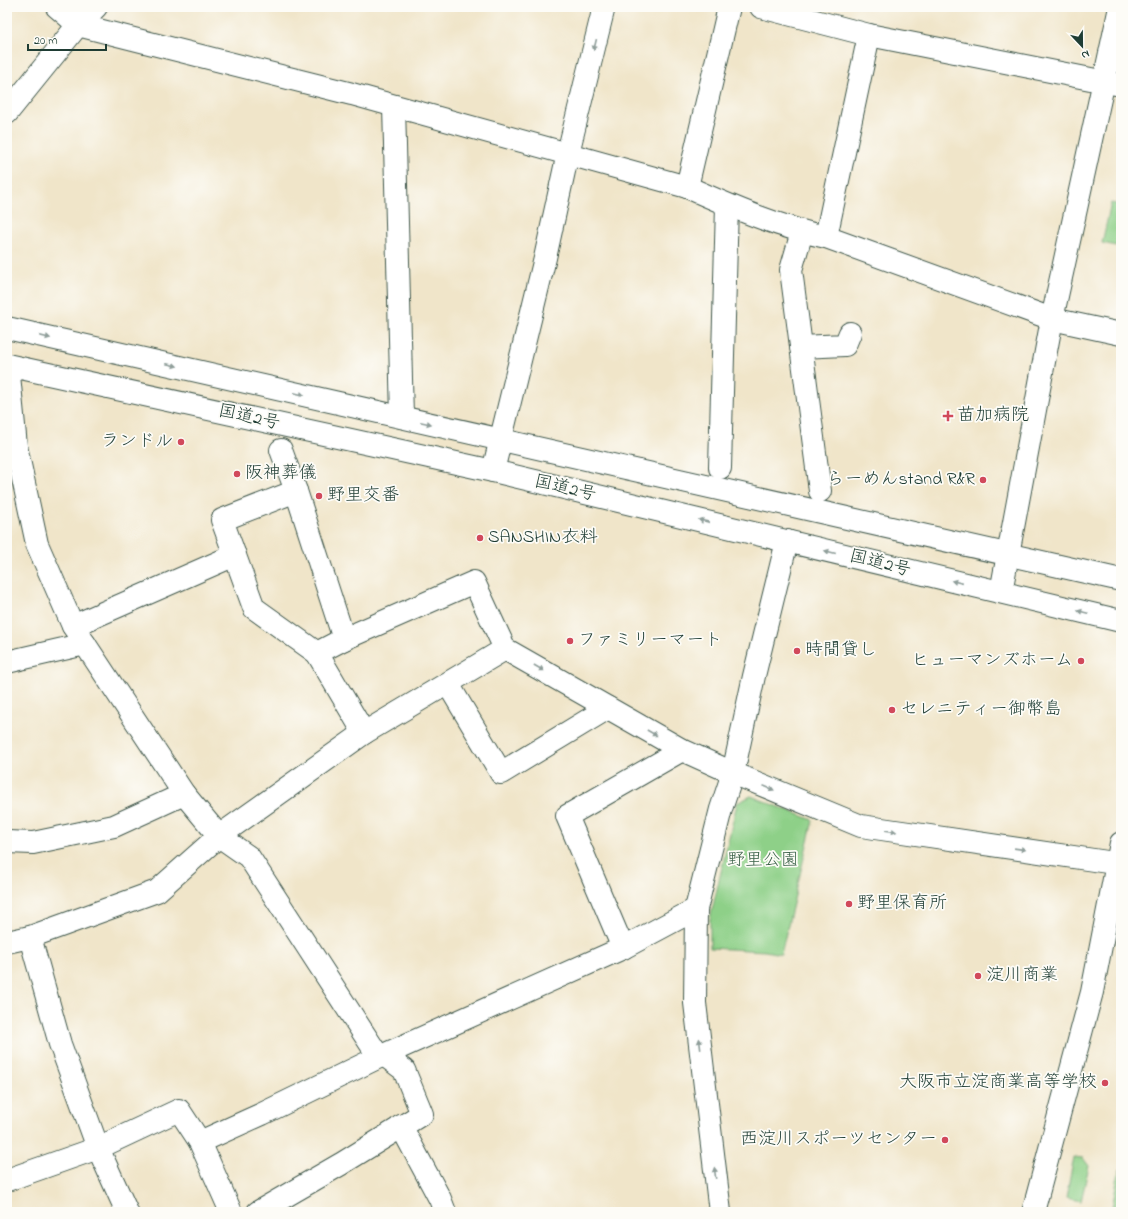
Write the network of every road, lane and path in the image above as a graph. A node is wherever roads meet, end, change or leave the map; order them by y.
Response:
1 (57, 7) edge
2 (96, 7) edge
3 (604, 7) edge
4 (729, 7) edge
5 (761, 7) edge
6 (1120, 7) edge
7 (78, 25) junction
8 (869, 35) junction
9 (1112, 83) edge
10 (394, 106) junction
11 (7, 113) edge
12 (568, 153) junction
13 (687, 188) junction
14 (727, 205) junction
15 (802, 232) junction
16 (826, 237) junction
17 (1052, 318) junction
18 (7, 328) edge
19 (850, 333) dead end
20 (1121, 334) edge
21 (801, 347) junction
22 (8, 365) edge
23 (402, 417) junction
24 (500, 439) junction
25 (281, 450) dead end
26 (720, 468) dead end
27 (493, 472) junction
28 (820, 491) dead end
29 (296, 492) junction
30 (786, 541) junction
31 (1008, 554) junction
32 (235, 555) junction
33 (1121, 580) edge
34 (1001, 592) junction
35 (1121, 621) edge
36 (73, 626) junction
37 (344, 640) junction
38 (85, 644) junction
39 (505, 649) junction
40 (317, 653) junction
41 (7, 662) edge
42 (448, 684) junction
43 (608, 708) junction
44 (364, 733) junction
45 (682, 750) junction
46 (733, 773) junction
47 (184, 794) junction
48 (219, 836) junction
49 (7, 842) edge
50 (1120, 857) edge
51 (696, 909) junction
52 (30, 937) junction
53 (7, 942) edge
54 (623, 948) junction
55 (382, 1056) junction
56 (401, 1126) junction
57 (200, 1142) junction
58 (98, 1148) junction
59 (7, 1180) edge
60 (127, 1212) edge
61 (231, 1212) edge
62 (258, 1212) edge
63 (445, 1212) edge
64 (720, 1212) edge
65 (1033, 1212) edge

1 - 7 main road
2 - 7 main road
3 -> 12 main road
4 - 13 main road
5 - 8 main road
6 - 9 main road
7 - 10 main road
7 - 11 main road
8 - 9 main road
8 - 16 main road
9 - 17 main road
10 - 12 main road
10 - 23 main road
12 - 13 main road
12 - 24 main road
13 - 14 main road
14 - 15 main road
14 - 26 main road
15 - 16 main road
15 - 21 main road
16 - 17 main road
17 - 20 main road
17 - 31 main road
18 -> 23 main road, 国道2号
19 - 21 main road
21 - 28 main road
22 - 27 main road, 国道2号
22 - 36 main road
23 -> 24 main road, 国道2号
24 - 27 main road
24 - 31 main road, 国道2号
25 - 29 main road
30 -> 27 main road, 国道2号
29 - 32 main road
29 - 37 main road
34 -> 30 main road, 国道2号
30 - 46 main road
31 - 33 main road, 国道2号
31 - 34 main road
32 - 36 main road
32 - 40 main road
35 -> 34 main road, 国道2号
36 - 38 main road
37 - 39 main road
37 - 40 main road
38 - 41 main road
38 - 47 main road
39 - 42 main road
39 -> 43 main road
40 - 44 main road
42 - 43 main road
42 - 44 main road
43 -> 45 main road
44 - 48 main road
45 - 46 main road
45 - 54 main road
46 -> 50 main road
46 - 51 main road
47 - 48 main road
47 - 49 main road
48 - 52 main road
48 - 55 main road
50 - 65 main road
51 - 54 main road
64 -> 51 main road
52 - 53 main road
52 - 58 main road
54 - 55 main road
55 - 56 main road
55 - 57 main road
56 - 62 main road
56 - 63 main road
57 - 58 main road
57 - 61 main road
58 - 59 main road
58 - 60 main road

